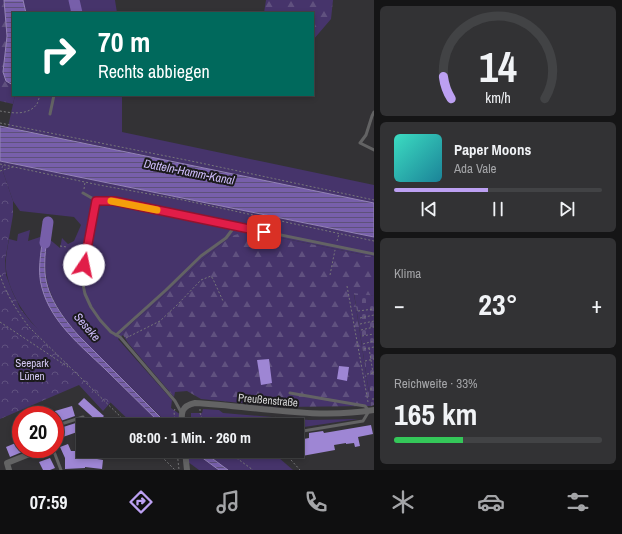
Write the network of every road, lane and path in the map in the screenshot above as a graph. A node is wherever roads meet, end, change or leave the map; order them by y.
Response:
1 (40, 96) edge
2 (54, 96) edge
3 (0, 111) edge
4 (374, 112) edge
5 (50, 114) dead end
6 (0, 123) edge
7 (374, 150) edge
8 (0, 164) edge
9 (16, 167) junction
10 (0, 171) edge
11 (86, 182) junction
12 (84, 188) dead end
13 (83, 193) dead end
14 (374, 200) edge
15 (96, 201) junction
16 (235, 226) junction
17 (339, 234) junction
18 (374, 241) edge
19 (60, 246) dead end
20 (67, 247) dead end
21 (336, 247) junction
22 (374, 254) edge
23 (0, 275) edge
24 (330, 275) dead end
25 (347, 286) dead end
26 (223, 302) dead end
27 (374, 309) edge
28 (358, 311) dead end
29 (374, 315) edge
30 (360, 318) dead end
31 (374, 321) edge
32 (0, 322) edge
33 (360, 324) dead end
34 (374, 328) edge
35 (361, 330) dead end
36 (374, 334) edge
37 (116, 335) junction
38 (362, 336) dead end
39 (122, 340) junction
40 (374, 341) edge
41 (363, 344) dead end
42 (369, 348) junction
43 (374, 348) edge
44 (364, 349) dead end
45 (374, 359) edge
46 (371, 360) junction
47 (365, 361) dead end
48 (70, 368) junction
49 (373, 373) edge
50 (367, 374) dead end
51 (374, 388) edge
52 (370, 389) dead end
53 (290, 393) dead end
54 (372, 399) dead end
55 (374, 399) edge
56 (176, 408) dead end
57 (200, 408) dead end
58 (372, 410) edge
59 (182, 414) junction
60 (272, 414) dead end
61 (83, 417) dead end
62 (122, 418) edge
63 (174, 418) edge
64 (182, 418) edge
65 (202, 418) edge
66 (276, 418) edge
67 (64, 423) edge
68 (304, 431) edge
69 (20, 458) edge
70 (56, 458) edge
71 (163, 458) edge
72 (178, 458) edge
73 (186, 458) edge
74 (237, 458) edge
75 (289, 458) edge
76 (9, 470) edge
77 (61, 470) edge
78 (175, 470) edge
79 (179, 470) edge
80 (187, 470) edge
81 (253, 470) edge
82 (300, 470) edge

1 - 3 path
2 - 5 lane
4 - 7 lane
6 - 14 path
8 - 9 path
9 - 10 path
9 - 11 path
11 - 12 path
11 - 17 path
13 - 15 lane
15 - 16 lane
15 - 37 lane
16 - 21 lane
16 - 37 lane
17 - 18 path
17 - 21 path
19 - 20 path
21 - 22 lane
21 - 24 path
23 - 48 path
25 - 58 path
26 - 39 path
27 - 28 path
29 - 30 path
31 - 33 path
32 - 48 path
34 - 35 path
36 - 38 path
37 - 39 lane
39 - 59 lane
40 - 41 path
42 - 43 path
42 - 44 path
42 - 46 path
45 - 46 path
46 - 47 path
46 - 49 path
48 - 62 path
49 - 50 path
51 - 52 path
53 - 58 lane, Preußenstraße
54 - 55 path
56 - 63 path
57 - 65 path
58 - 59 street, Preußenstraße
58 - 68 lane
59 - 64 street
60 - 66 path
61 - 67 lane
69 - 76 street
70 - 77 lane
71 - 78 path
72 - 79 path
73 - 80 street
74 - 81 path
75 - 82 path

